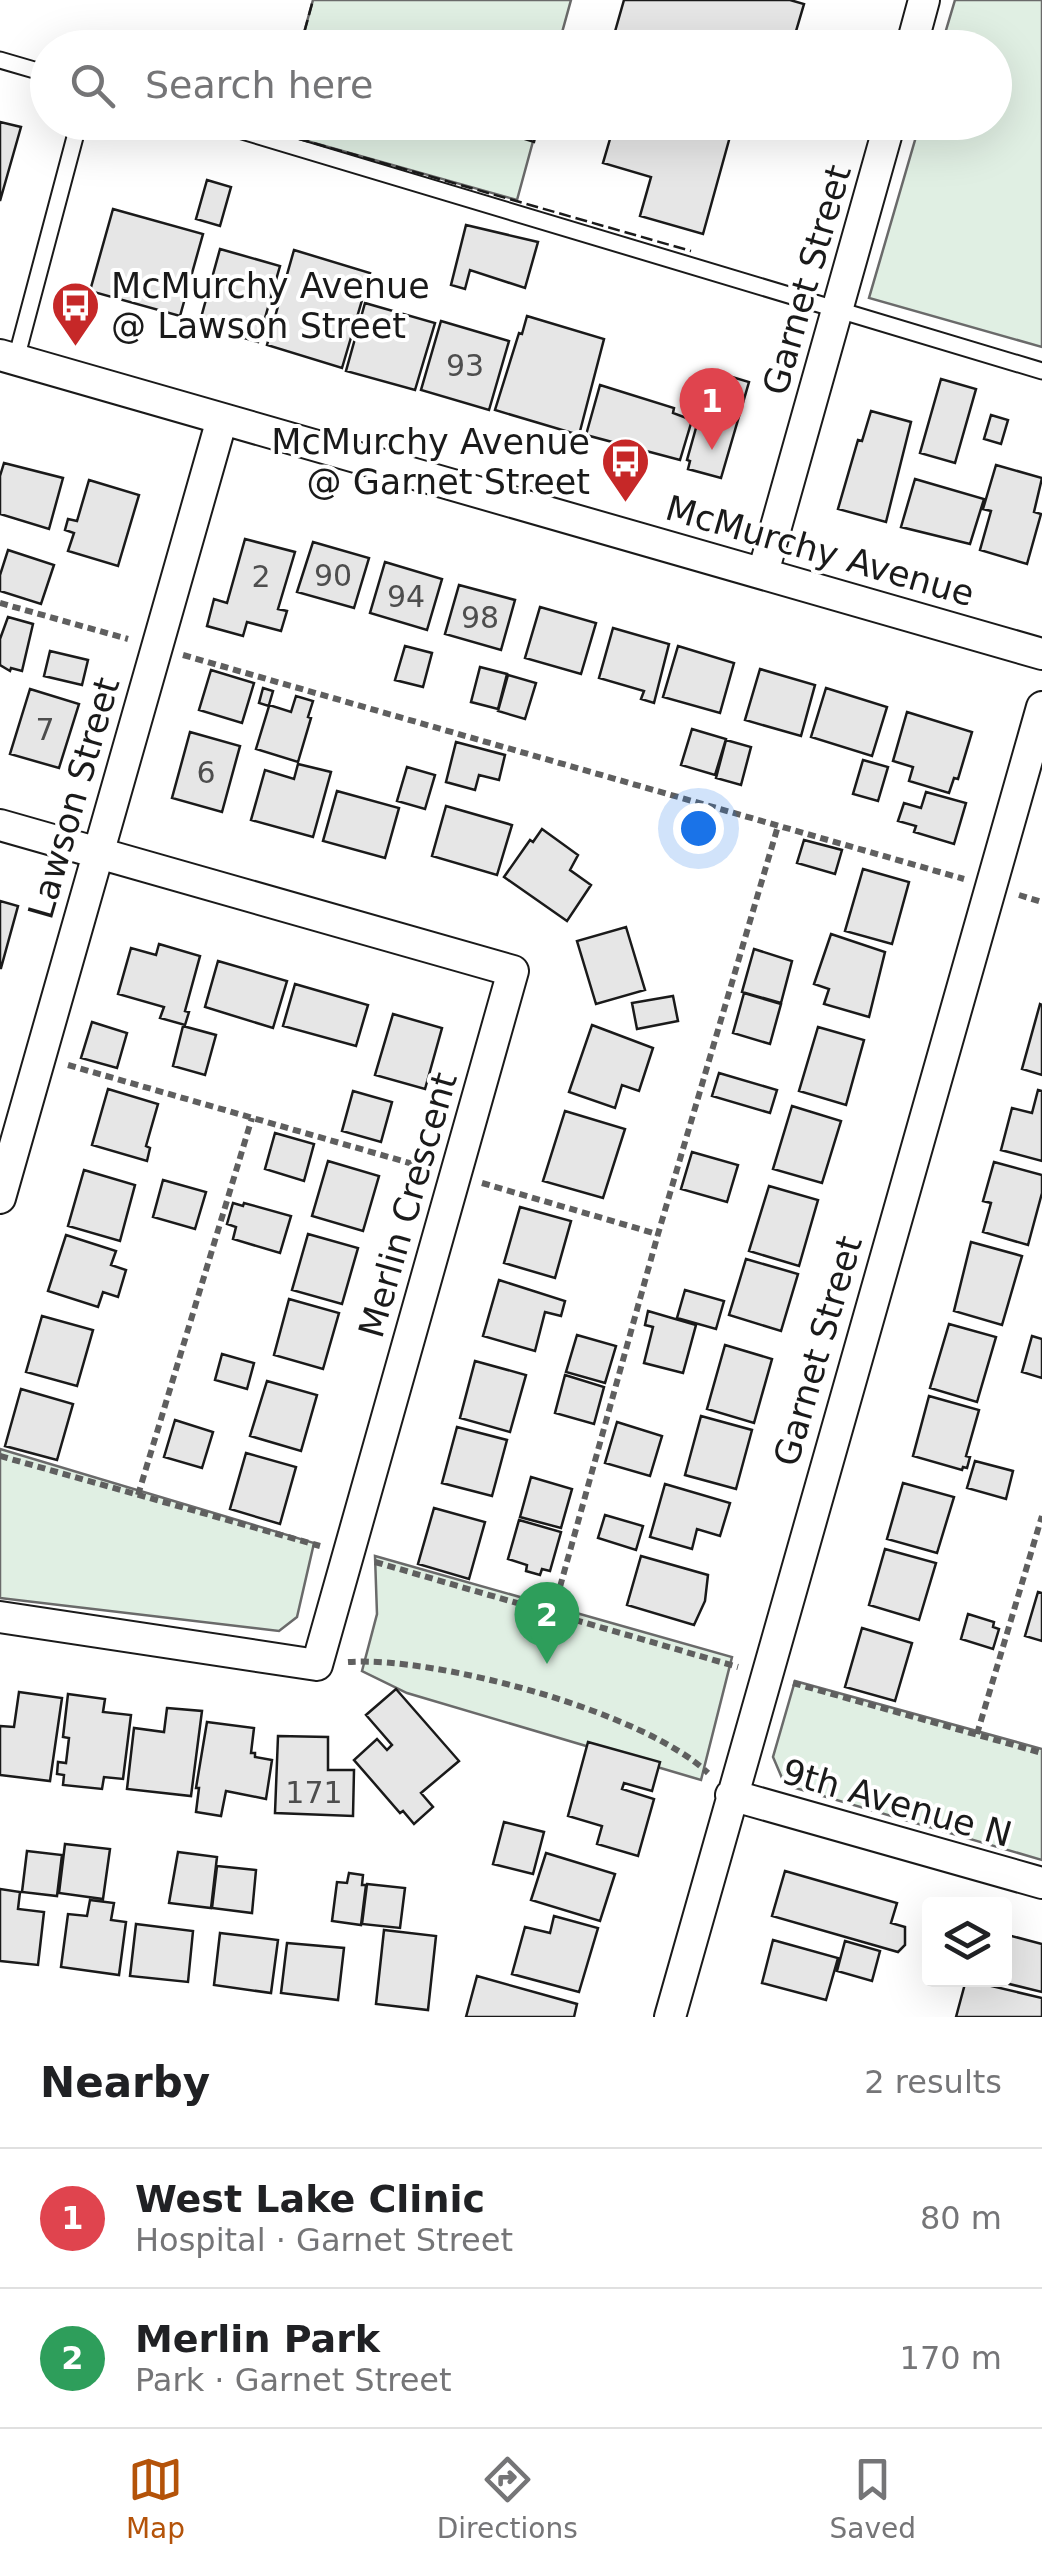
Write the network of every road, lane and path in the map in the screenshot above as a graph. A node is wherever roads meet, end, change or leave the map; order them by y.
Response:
1 (924, 0) edge
2 (916, 30) edge
3 (0, 60) edge
4 (30, 69) edge
5 (74, 140) edge
6 (272, 140) edge
7 (885, 140) edge
8 (837, 311) junction
9 (8, 357) edge
10 (1042, 371) edge
11 (222, 419) junction
12 (763, 573) junction
13 (0, 603) edge
14 (157, 648) junction
15 (1042, 654) edge
16 (1042, 707) edge
17 (0, 825) edge
18 (778, 826) junction
19 (98, 852) junction
20 (990, 887) junction
21 (1042, 902) edge
22 (39, 1056) junction
23 (252, 1118) junction
24 (456, 1176) junction
25 (0, 1198) edge
26 (658, 1234) junction
27 (0, 1456) edge
28 (138, 1495) junction
29 (1042, 1516) edge
30 (348, 1554) junction
31 (553, 1612) junction
32 (0, 1616) edge
33 (317, 1664) junction
34 (765, 1675) junction
35 (977, 1734) junction
36 (1042, 1753) edge
37 (731, 1795) junction
38 (1042, 1883) edge
39 (670, 2017) edge

1 - 2 street
3 - 4 lane
5 - 9 lane
6 - 8 lane
7 - 8 street, Garnet Street
8 - 10 lane
8 - 12 street, Garnet Street
9 - 11 street, McMurchy Avenue
11 - 12 street, McMurchy Avenue
11 - 14 street, Lawson Street
12 - 15 street, McMurchy Avenue
13 - 14 path
14 - 18 path
14 - 19 street, Lawson Street
16 - 20 street, Garnet Street
17 - 19 street, Merlin Crescent
18 - 20 path
18 - 26 path
19 - 22 street, Lawson Street
19 - 24 street, Merlin Crescent
20 - 21 path
20 - 34 street, Garnet Street
22 - 23 path
22 - 25 street, Lawson Street
23 - 24 path
23 - 28 path
24 - 26 path
24 - 30 street, Merlin Crescent
26 - 31 path
27 - 28 path
28 - 30 path
29 - 35 path
30 - 31 path
30 - 33 street, Merlin Crescent
31 - 34 path
32 - 33 street
33 - 37 path
34 - 35 path
34 - 37 street, Garnet Street
35 - 36 path
37 - 38 street, 9th Avenue N
37 - 39 street, Garnet Street

